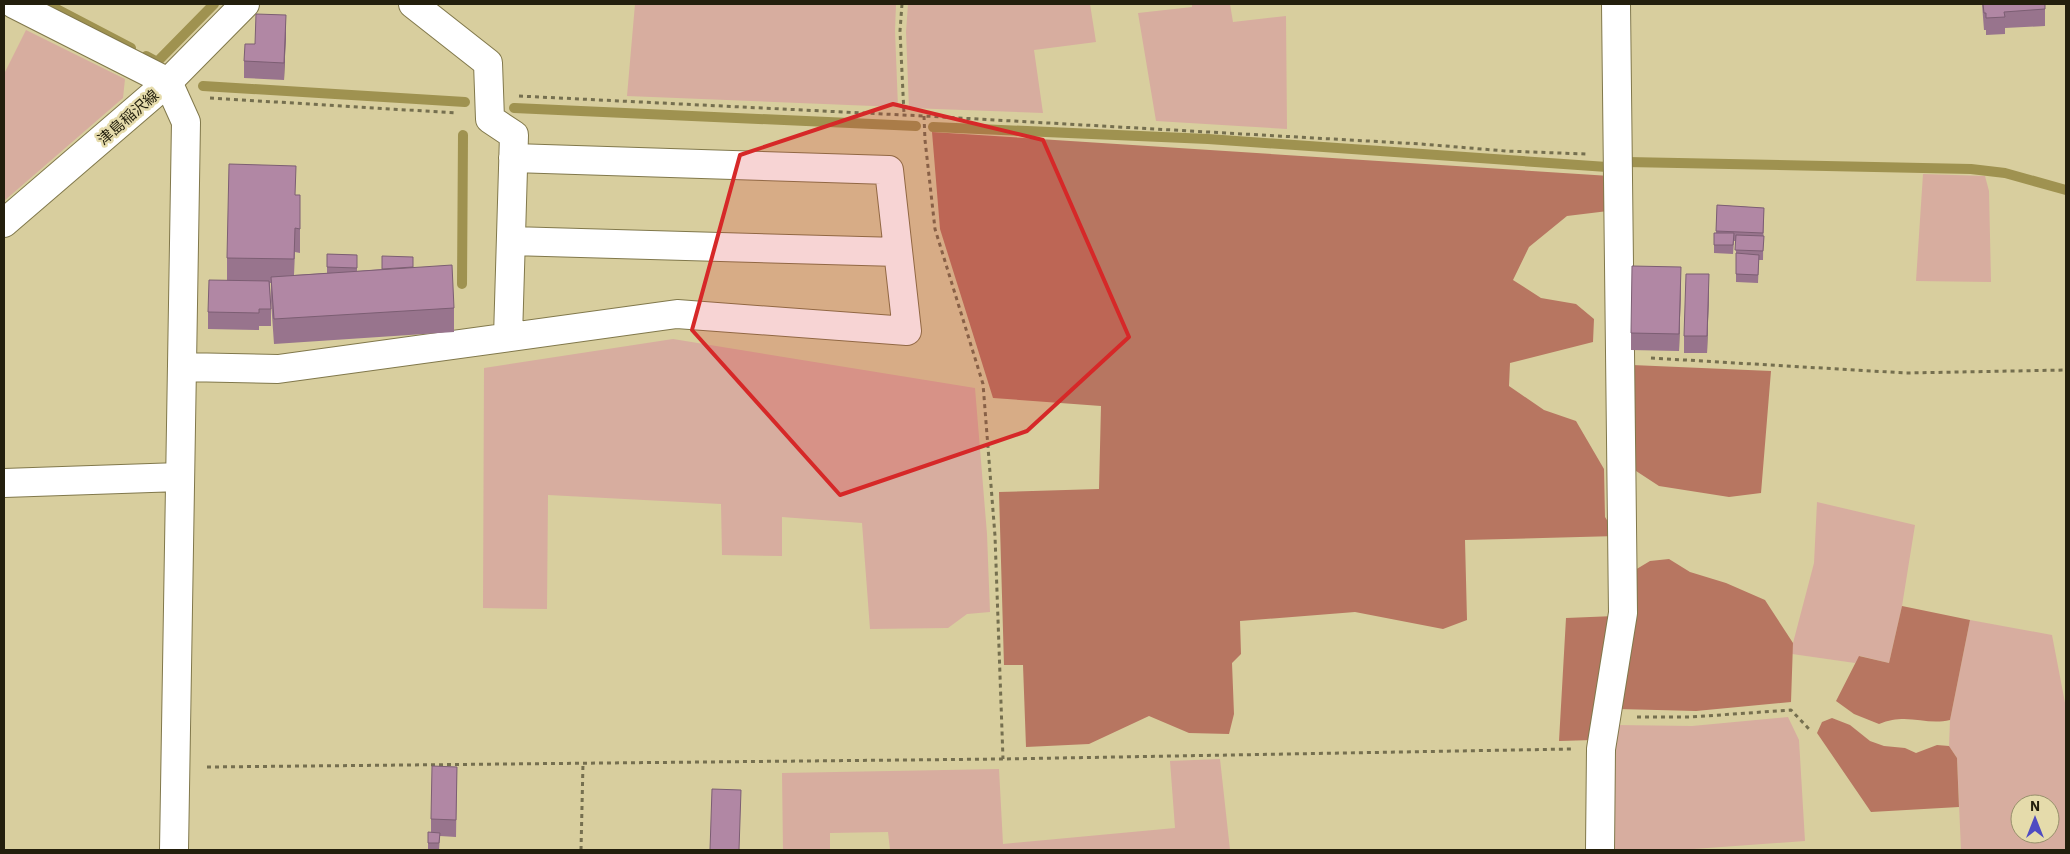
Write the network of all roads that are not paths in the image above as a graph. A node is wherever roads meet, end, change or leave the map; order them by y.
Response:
1 (14, 4) edge
2 (245, 4) edge
3 (413, 4) edge
4 (1616, 4) edge
5 (168, 82) junction
6 (513, 158) junction
7 (4, 223) edge
8 (511, 240) junction
9 (898, 252) junction
10 (508, 337) junction
11 (182, 367) junction
12 (180, 477) junction
13 (4, 483) edge
14 (174, 850) edge
15 (1600, 850) edge

1 - 5 street
2 - 5 street, 津島稲沢線
3 - 6 street
4 - 15 street
5 - 7 street, 津島稲沢線
5 - 11 street
6 - 8 street
6 - 9 street
8 - 9 street
8 - 10 street
9 - 10 street
10 - 11 street
11 - 12 street
12 - 13 street
12 - 14 street

